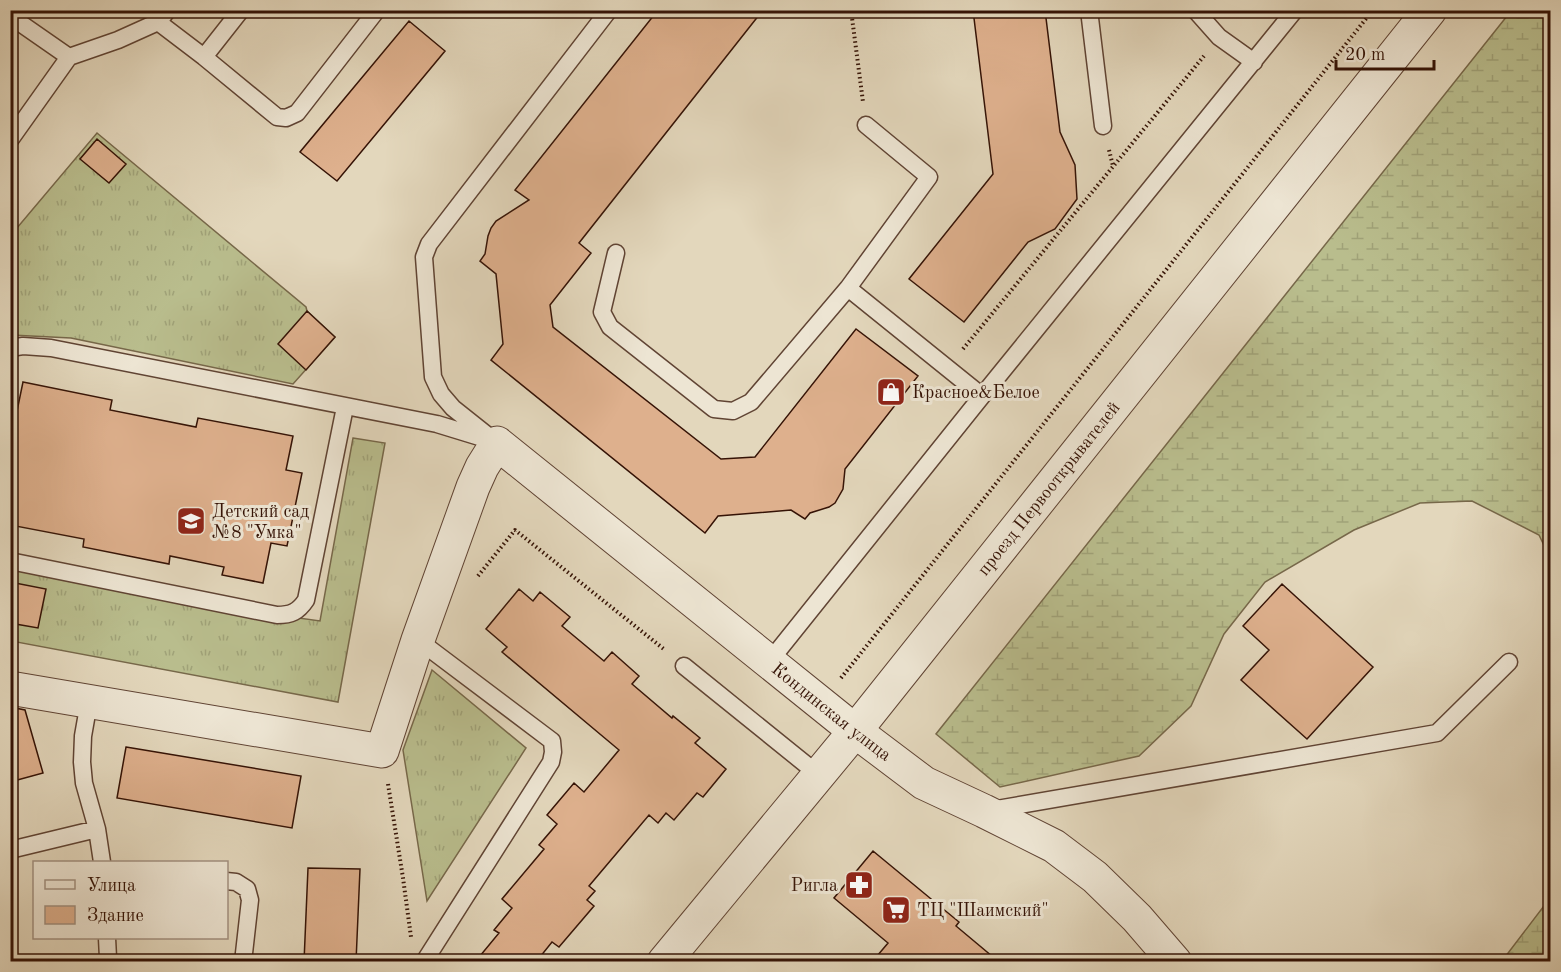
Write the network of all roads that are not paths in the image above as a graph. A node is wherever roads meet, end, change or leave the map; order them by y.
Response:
1 (241, 10) edge
2 (377, 10) edge
3 (609, 10) edge
4 (1089, 10) edge
5 (1195, 10) edge
6 (1295, 10) edge
7 (1430, 10) edge
8 (10, 16) edge
9 (163, 16) edge
10 (69, 57) junction
11 (204, 57) junction
12 (1254, 62) junction
13 (866, 125) road end
14 (1103, 126) dead end
15 (10, 140) edge
16 (616, 253) dead end
17 (848, 288) junction
18 (10, 348) edge
19 (982, 396) junction
20 (345, 407) junction
21 (453, 408) junction
22 (437, 424) junction
23 (497, 443) junction
24 (10, 561) edge
25 (418, 640) junction
26 (769, 662) junction
27 (1509, 662) dead end
28 (684, 666) road end
29 (10, 688) edge
30 (88, 702) junction
31 (855, 731) junction
32 (819, 775) junction
33 (984, 811) junction
34 (98, 829) junction
35 (10, 850) edge
36 (102, 861) edge
37 (228, 881) edge
38 (107, 939) edge
39 (104, 960) edge
40 (243, 962) edge
41 (424, 962) edge
42 (664, 962) edge
43 (1175, 962) edge

1 - 11 lane
2 - 11 lane
3 - 21 lane
4 - 14 lane
5 - 12 lane
6 - 12 lane
7 - 31 street, проезд Первооткрывателей
8 - 10 lane
9 - 10 lane
9 - 11 lane
10 - 15 lane
12 - 19 lane
13 - 17 lane
16 - 17 lane
17 - 19 lane
18 - 20 lane
19 - 26 lane
20 - 22 lane
20 - 24 lane
21 - 22 lane
21 - 23 lane
22 - 23 lane
23 - 25 street
23 - 26 street, Кондинская улица
25 - 30 street
25 - 41 lane
26 - 31 street, Кондинская улица
27 - 33 lane
28 - 32 lane
29 - 30 street
30 - 34 lane
31 - 32 street, проезд Первооткрывателей
31 - 33 street, Кондинская улица
32 - 42 street, проезд Первооткрывателей
33 - 43 street, Кондинская улица
34 - 35 lane
34 - 36 lane
37 - 40 lane
38 - 39 lane

